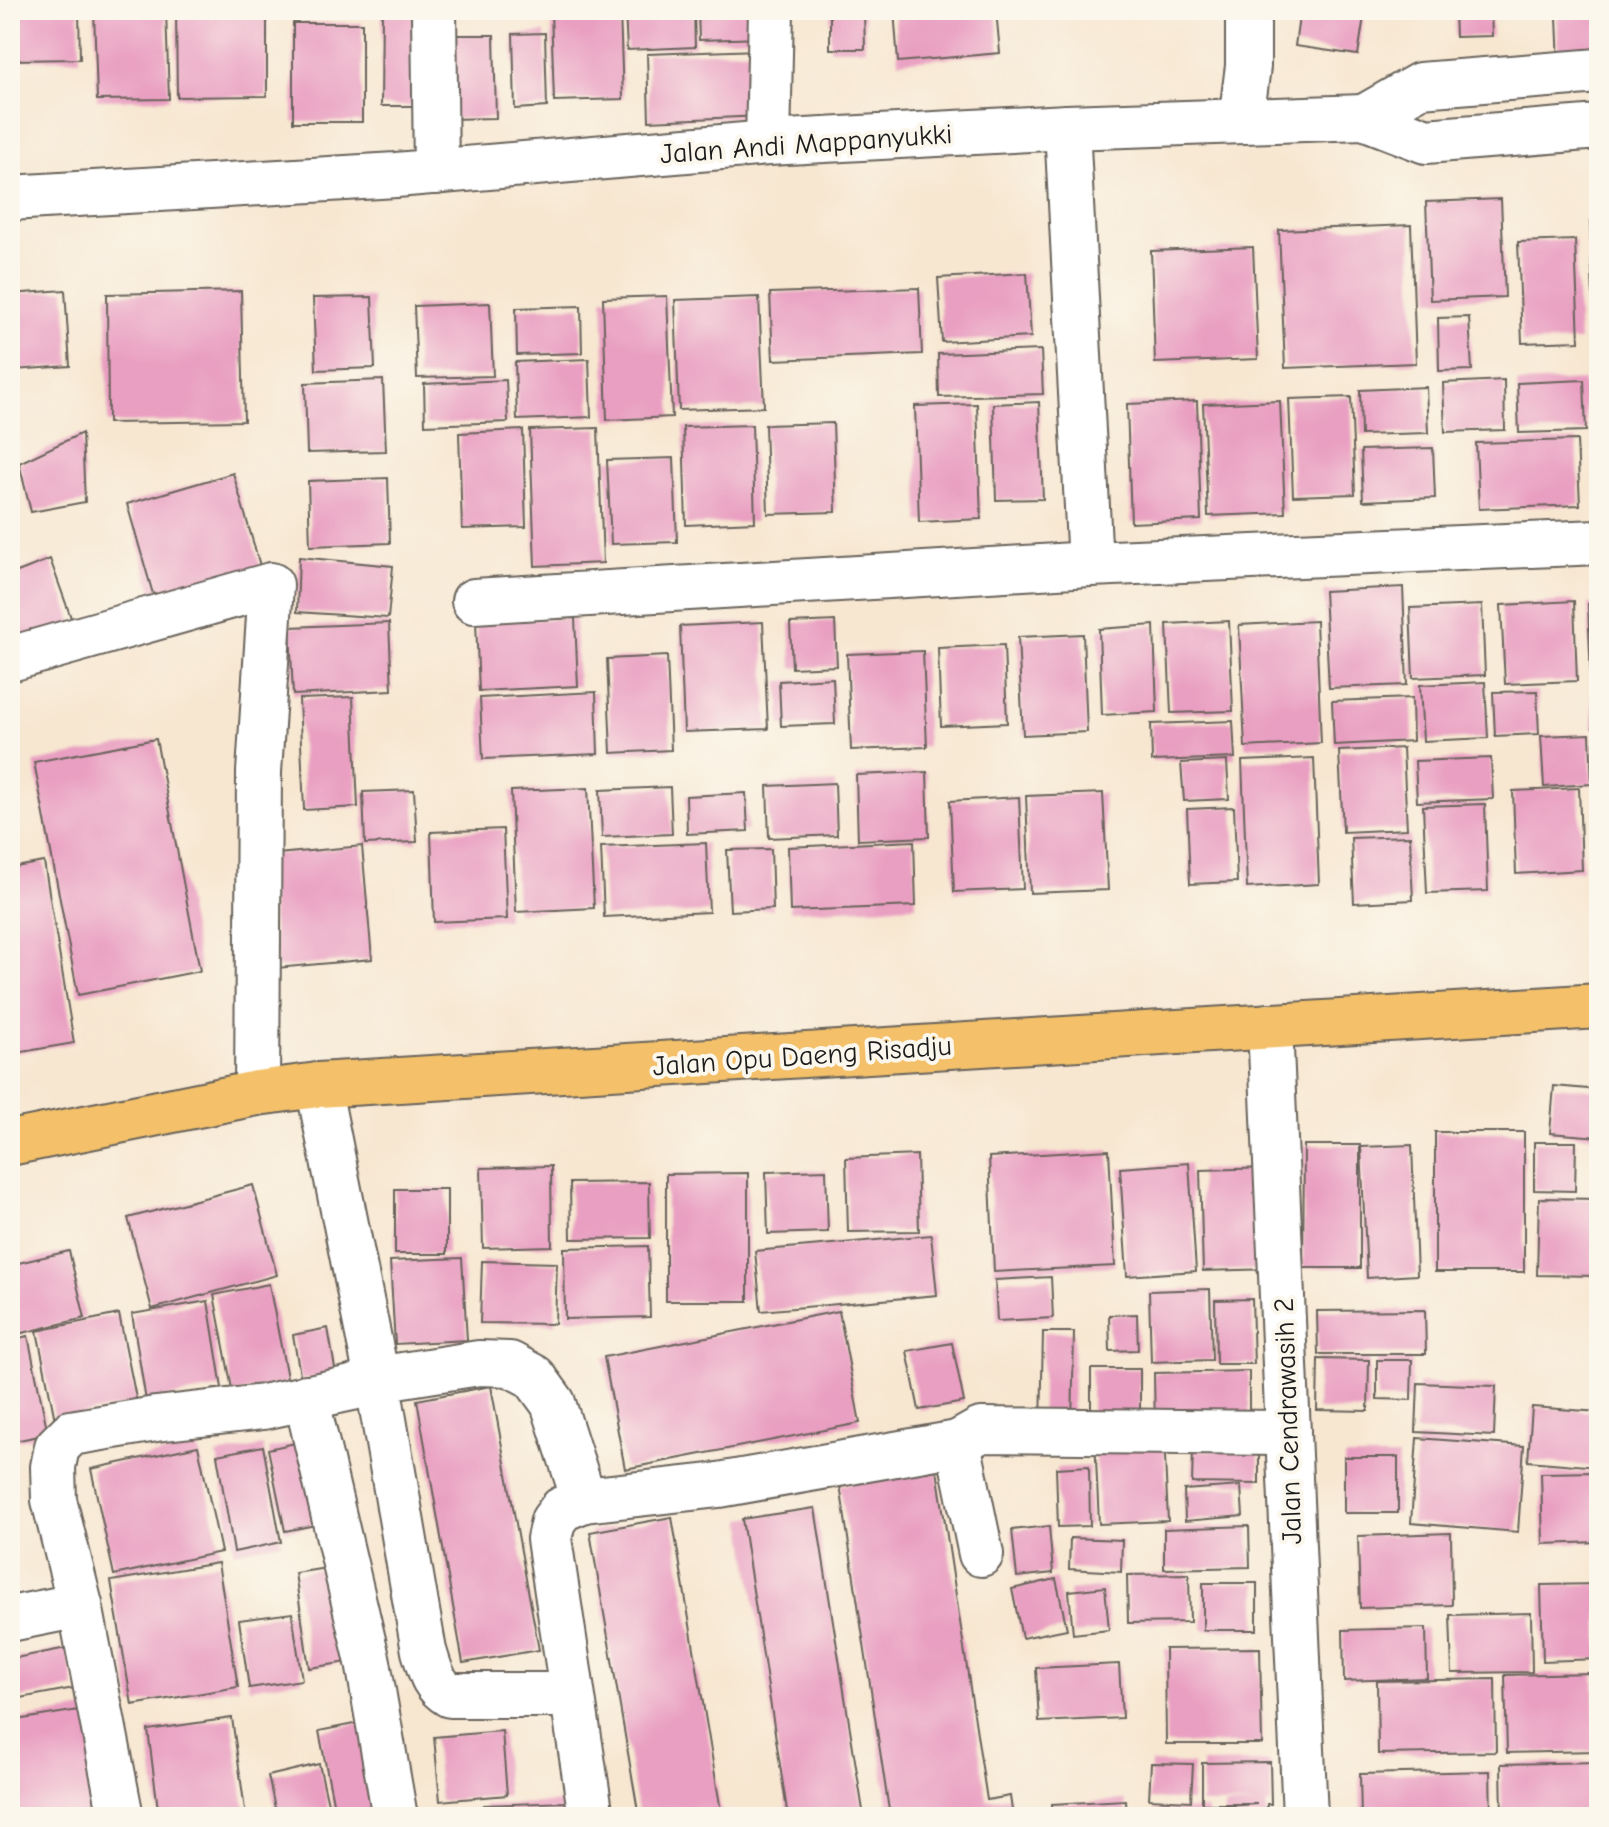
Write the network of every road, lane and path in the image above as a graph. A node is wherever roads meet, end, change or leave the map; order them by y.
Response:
1 (434, 10) edge
2 (771, 10) edge
3 (1248, 10) edge
4 (1584, 72) edge
5 (1364, 117) junction
6 (1241, 121) junction
7 (1067, 127) junction
8 (1585, 128) edge
9 (768, 143) junction
10 (436, 172) junction
11 (10, 198) edge
12 (1599, 542) edge
13 (1090, 564) junction
14 (474, 601) dead end
15 (10, 659) edge
16 (1599, 1006) edge
17 (1270, 1026) junction
18 (318, 1085) junction
19 (257, 1093) junction
20 (10, 1143) edge
21 (338, 1389) junction
22 (1288, 1433) junction
23 (958, 1443) junction
24 (584, 1500) junction
25 (981, 1554) dead end
26 (80, 1605) junction
27 (10, 1619) edge
28 (395, 1656) junction
29 (571, 1695) junction
30 (121, 1817) edge
31 (395, 1817) edge
32 (591, 1817) edge
33 (1305, 1817) edge

1 - 10 street
2 - 9 street
3 - 6 street
4 - 5 street
4 - 8 street
5 - 6 street, Jalan Andi Mappanyukki
5 - 8 street, Jalan Andi Mappanyukki
6 - 7 street, Jalan Andi Mappanyukki
7 - 9 street, Jalan Andi Mappanyukki
7 - 13 street
9 - 10 street, Jalan Andi Mappanyukki
10 - 11 street, Jalan Andi Mappanyukki
12 - 13 street
13 - 14 street
15 - 19 street
16 - 17 main road, Jalan Opu Daeng Risadju
17 - 18 main road, Jalan Opu Daeng Risadju
17 - 22 street, Jalan Cendrawasih 2
18 - 19 main road, Jalan Opu Daeng Risadju
18 - 21 street
19 - 20 main road, Jalan Opu Daeng Risadju
21 - 24 street
21 - 26 street
21 - 28 street
21 - 28 street
22 - 23 street
22 - 33 street, Jalan Cendrawasih 2
23 - 24 street
23 - 25 street
24 - 29 street
26 - 27 street
26 - 30 street
28 - 29 street
28 - 31 street
29 - 32 street

